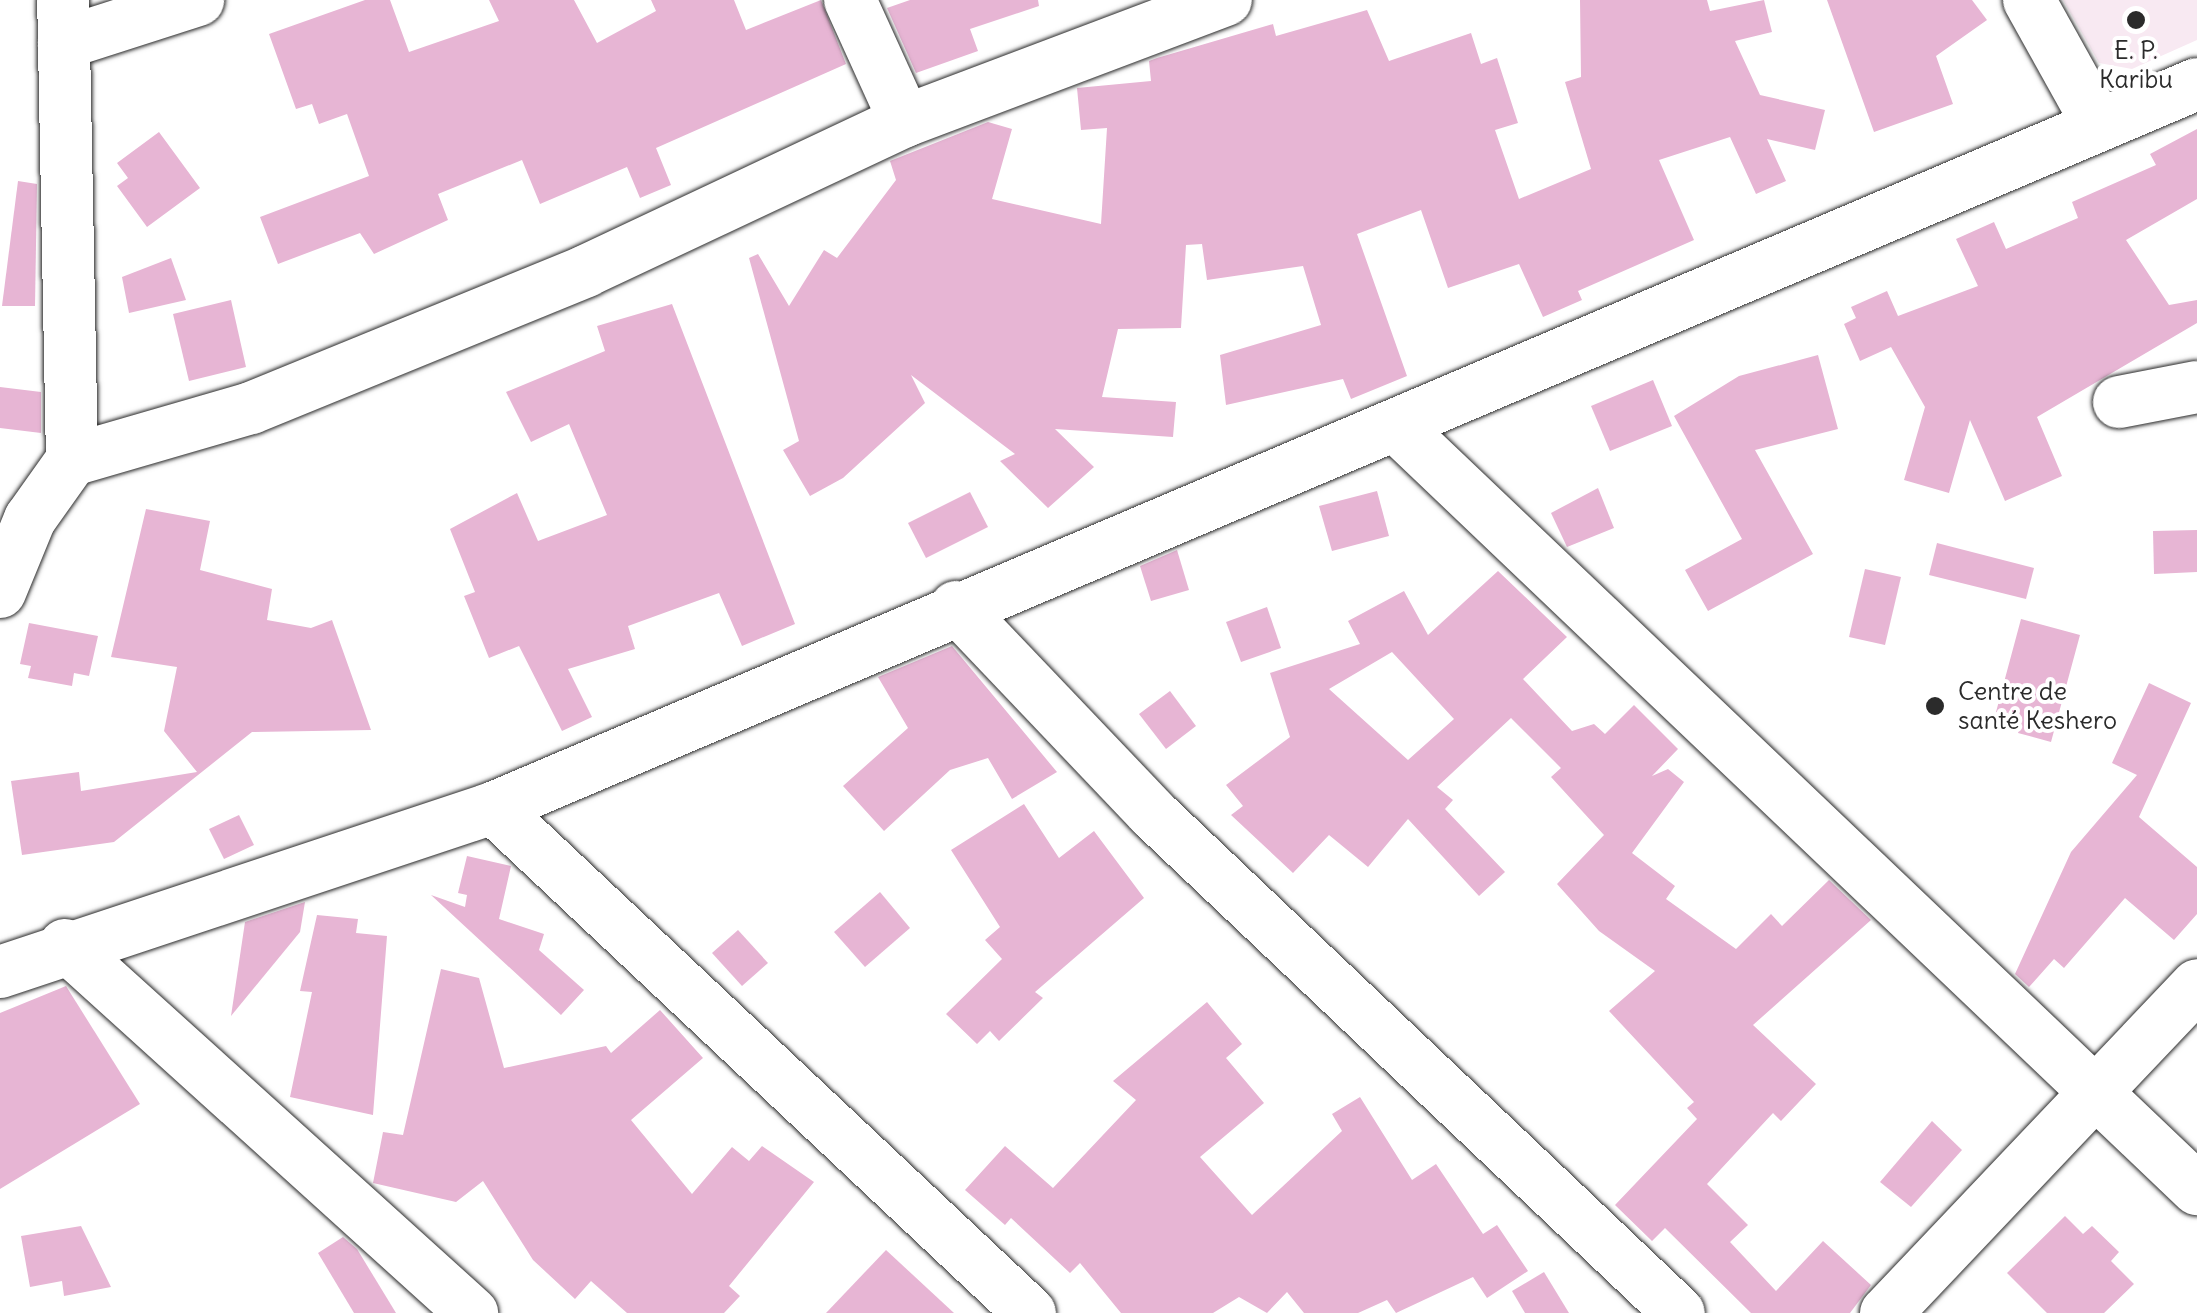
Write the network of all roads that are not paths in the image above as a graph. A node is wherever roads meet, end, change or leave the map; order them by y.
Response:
1 (198, 0) edge
2 (850, 0) edge
3 (1226, 0) edge
4 (2029, 0) edge
5 (64, 22) edge
6 (2196, 86) edge
7 (904, 120) junction
8 (2097, 122) junction
9 (2197, 387) edge
10 (2119, 402) dead end
11 (1397, 427) junction
12 (72, 460) junction
13 (0, 592) edge
14 (956, 607) junction
15 (493, 808) junction
16 (65, 945) junction
17 (0, 972) edge
18 (2197, 985) edge
19 (2093, 1091) junction
20 (2197, 1189) edge
21 (472, 1313) edge
22 (1030, 1313) edge
23 (1679, 1313) edge
24 (1886, 1313) edge

1 - 5 street
2 - 7 street
3 - 7 street
4 - 8 street
5 - 12 street
6 - 8 street
7 - 12 street
8 - 11 street
9 - 10 street
11 - 14 street
11 - 19 street
12 - 13 street
14 - 15 street
14 - 23 street
15 - 16 street
15 - 22 street
16 - 17 street
16 - 21 street
18 - 19 street
19 - 20 street
19 - 24 street

